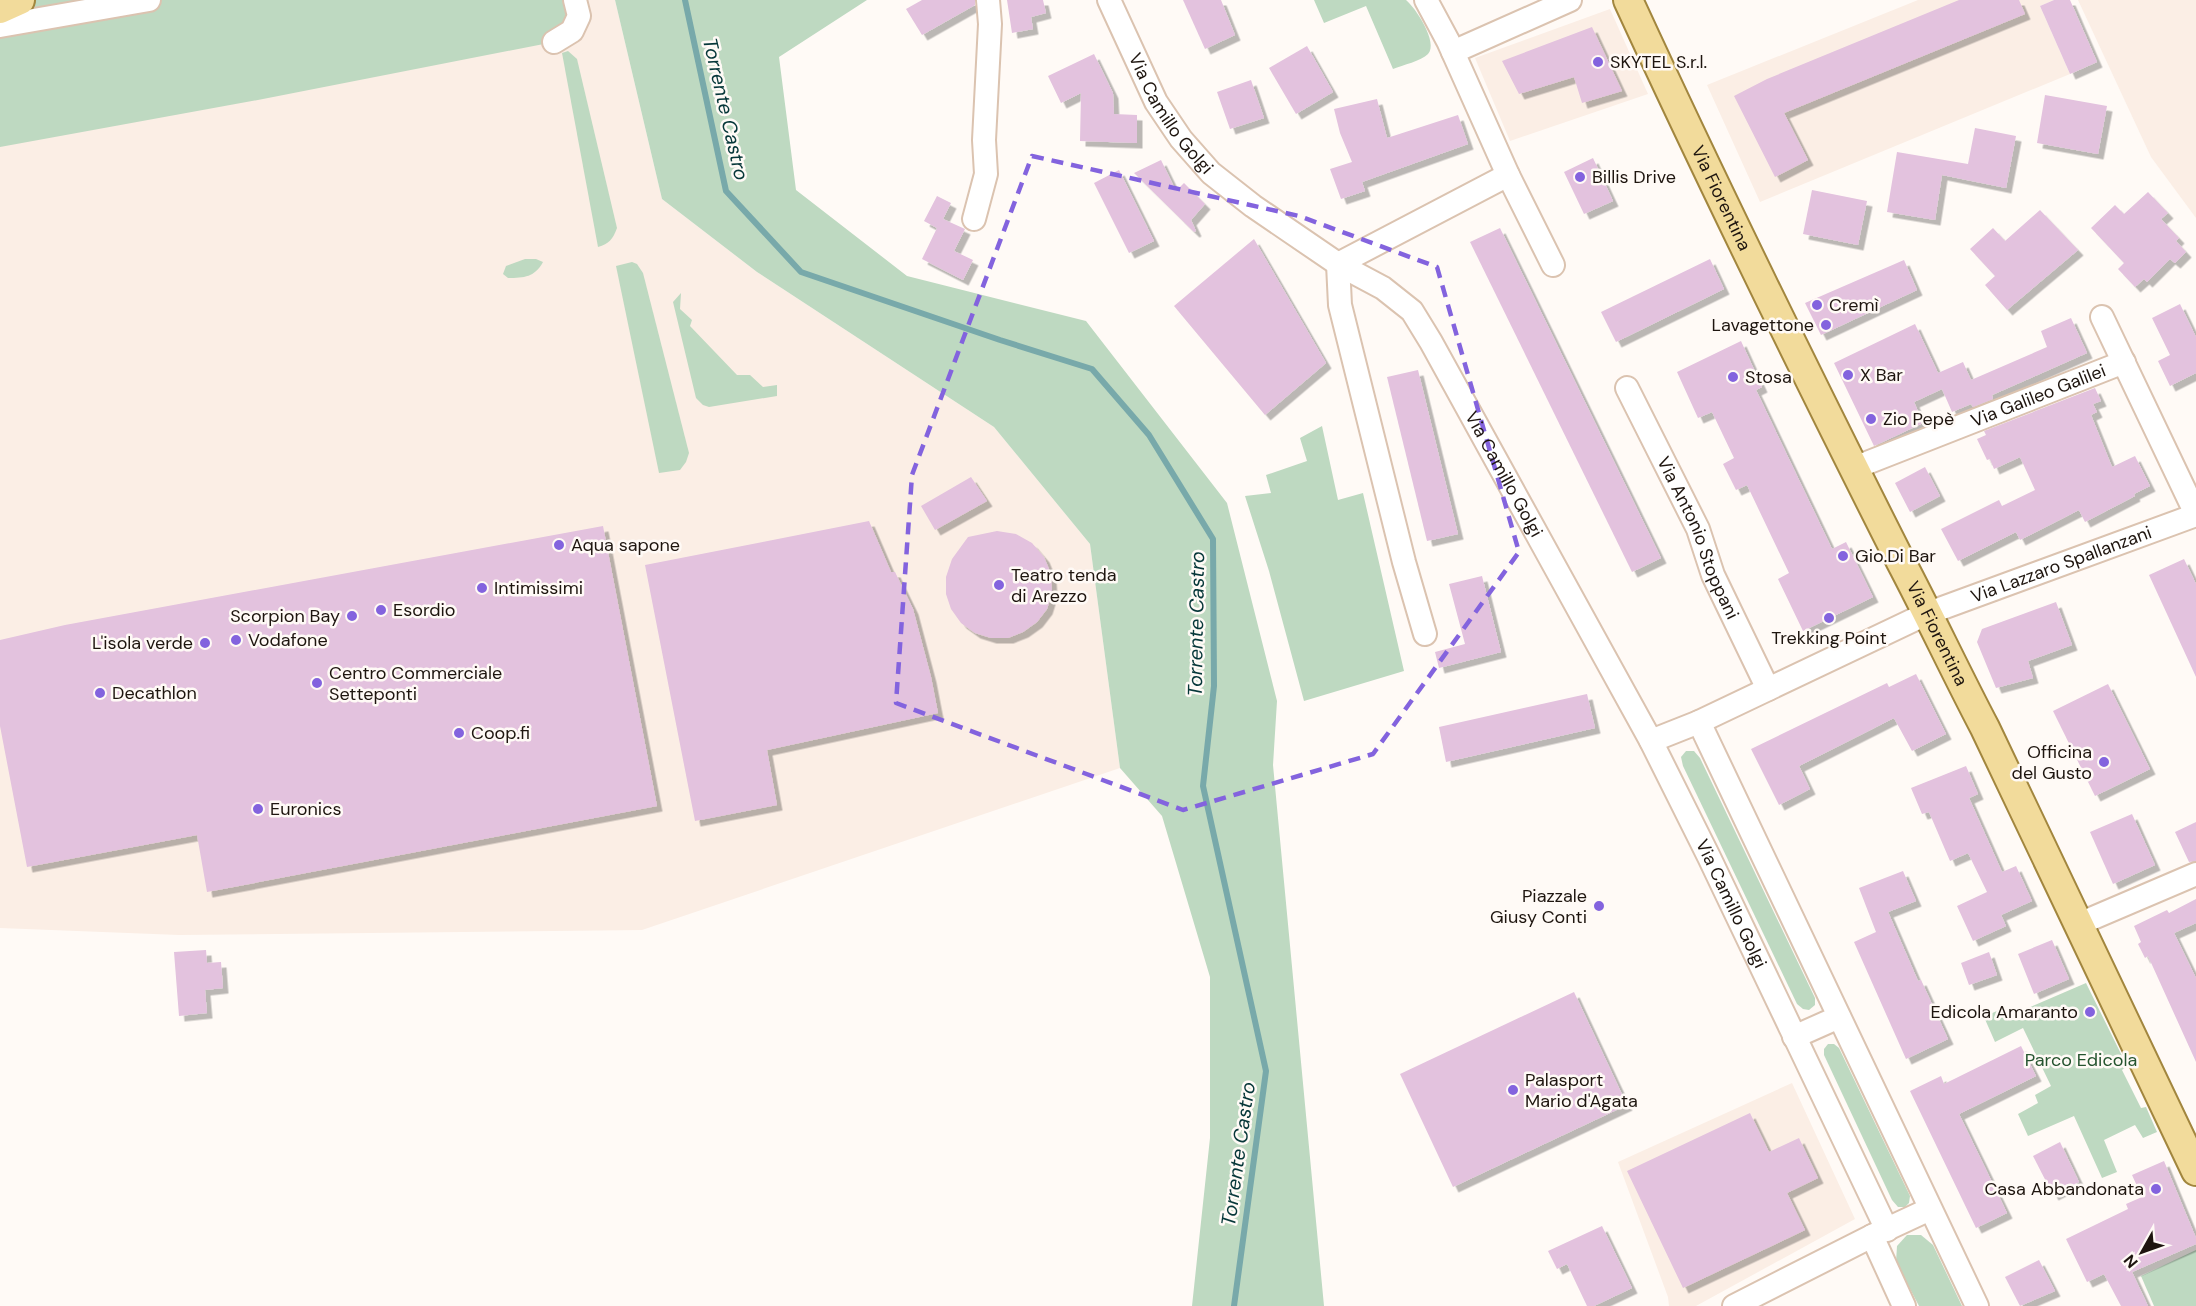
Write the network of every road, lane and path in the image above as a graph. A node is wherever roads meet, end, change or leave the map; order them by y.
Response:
1 (20, 0) edge
2 (148, 0) edge
3 (575, 0) edge
4 (988, 0) edge
5 (1109, 0) edge
6 (1426, 0) edge
7 (1570, 0) edge
8 (1628, 0) edge
9 (0, 9) edge
10 (0, 26) edge
11 (554, 42) dead end
12 (1453, 52) junction
13 (1508, 175) junction
14 (974, 219) dead end
15 (1338, 264) junction
16 (1553, 265) dead end
17 (2102, 317) dead end
18 (2124, 362) junction
19 (1627, 388) dead end
20 (1854, 468) junction
21 (2196, 514) edge
22 (1926, 614) junction
23 (1425, 634) dead end
24 (1768, 689) junction
25 (1698, 722) junction
26 (1651, 741) junction
27 (2196, 874) edge
28 (2079, 924) junction
29 (1839, 1017) junction
30 (1794, 1037) junction
31 (2196, 1171) edge
32 (1930, 1209) junction
33 (1879, 1233) junction
34 (1734, 1306) edge
35 (1904, 1306) edge
36 (1977, 1306) edge

1 - 9 main road
2 - 10 street
3 - 11 street
4 - 14 street
5 - 15 street, Via Camillo Golgi
6 - 12 street
7 - 12 street
8 - 20 main road, Via Fiorentina
12 - 13 street
13 - 15 street
13 - 16 street
15 - 23 street
15 - 26 street, Via Camillo Golgi
17 - 18 street, Via Galileo Galilei
18 - 20 street, Via Galileo Galilei
18 - 21 street, Via Galileo Galilei
19 - 24 street, Via Antonio Stoppani
20 - 22 main road, Via Fiorentina
21 - 22 street, Via Lazzaro Spallanzani
22 - 24 street, Via Lazzaro Spallanzani
22 - 28 main road, Via Fiorentina
24 - 25 street, Via Lazzaro Spallanzani
25 - 26 street, Via Lazzaro Spallanzani
25 - 29 street
26 - 30 street, Via Camillo Golgi
27 - 28 street
28 - 31 main road, Via Fiorentina
29 - 30 street
29 - 32 street
30 - 33 street, Via Camillo Golgi
32 - 33 street
32 - 36 street
33 - 34 street
33 - 35 street, Via Camillo Golgi

